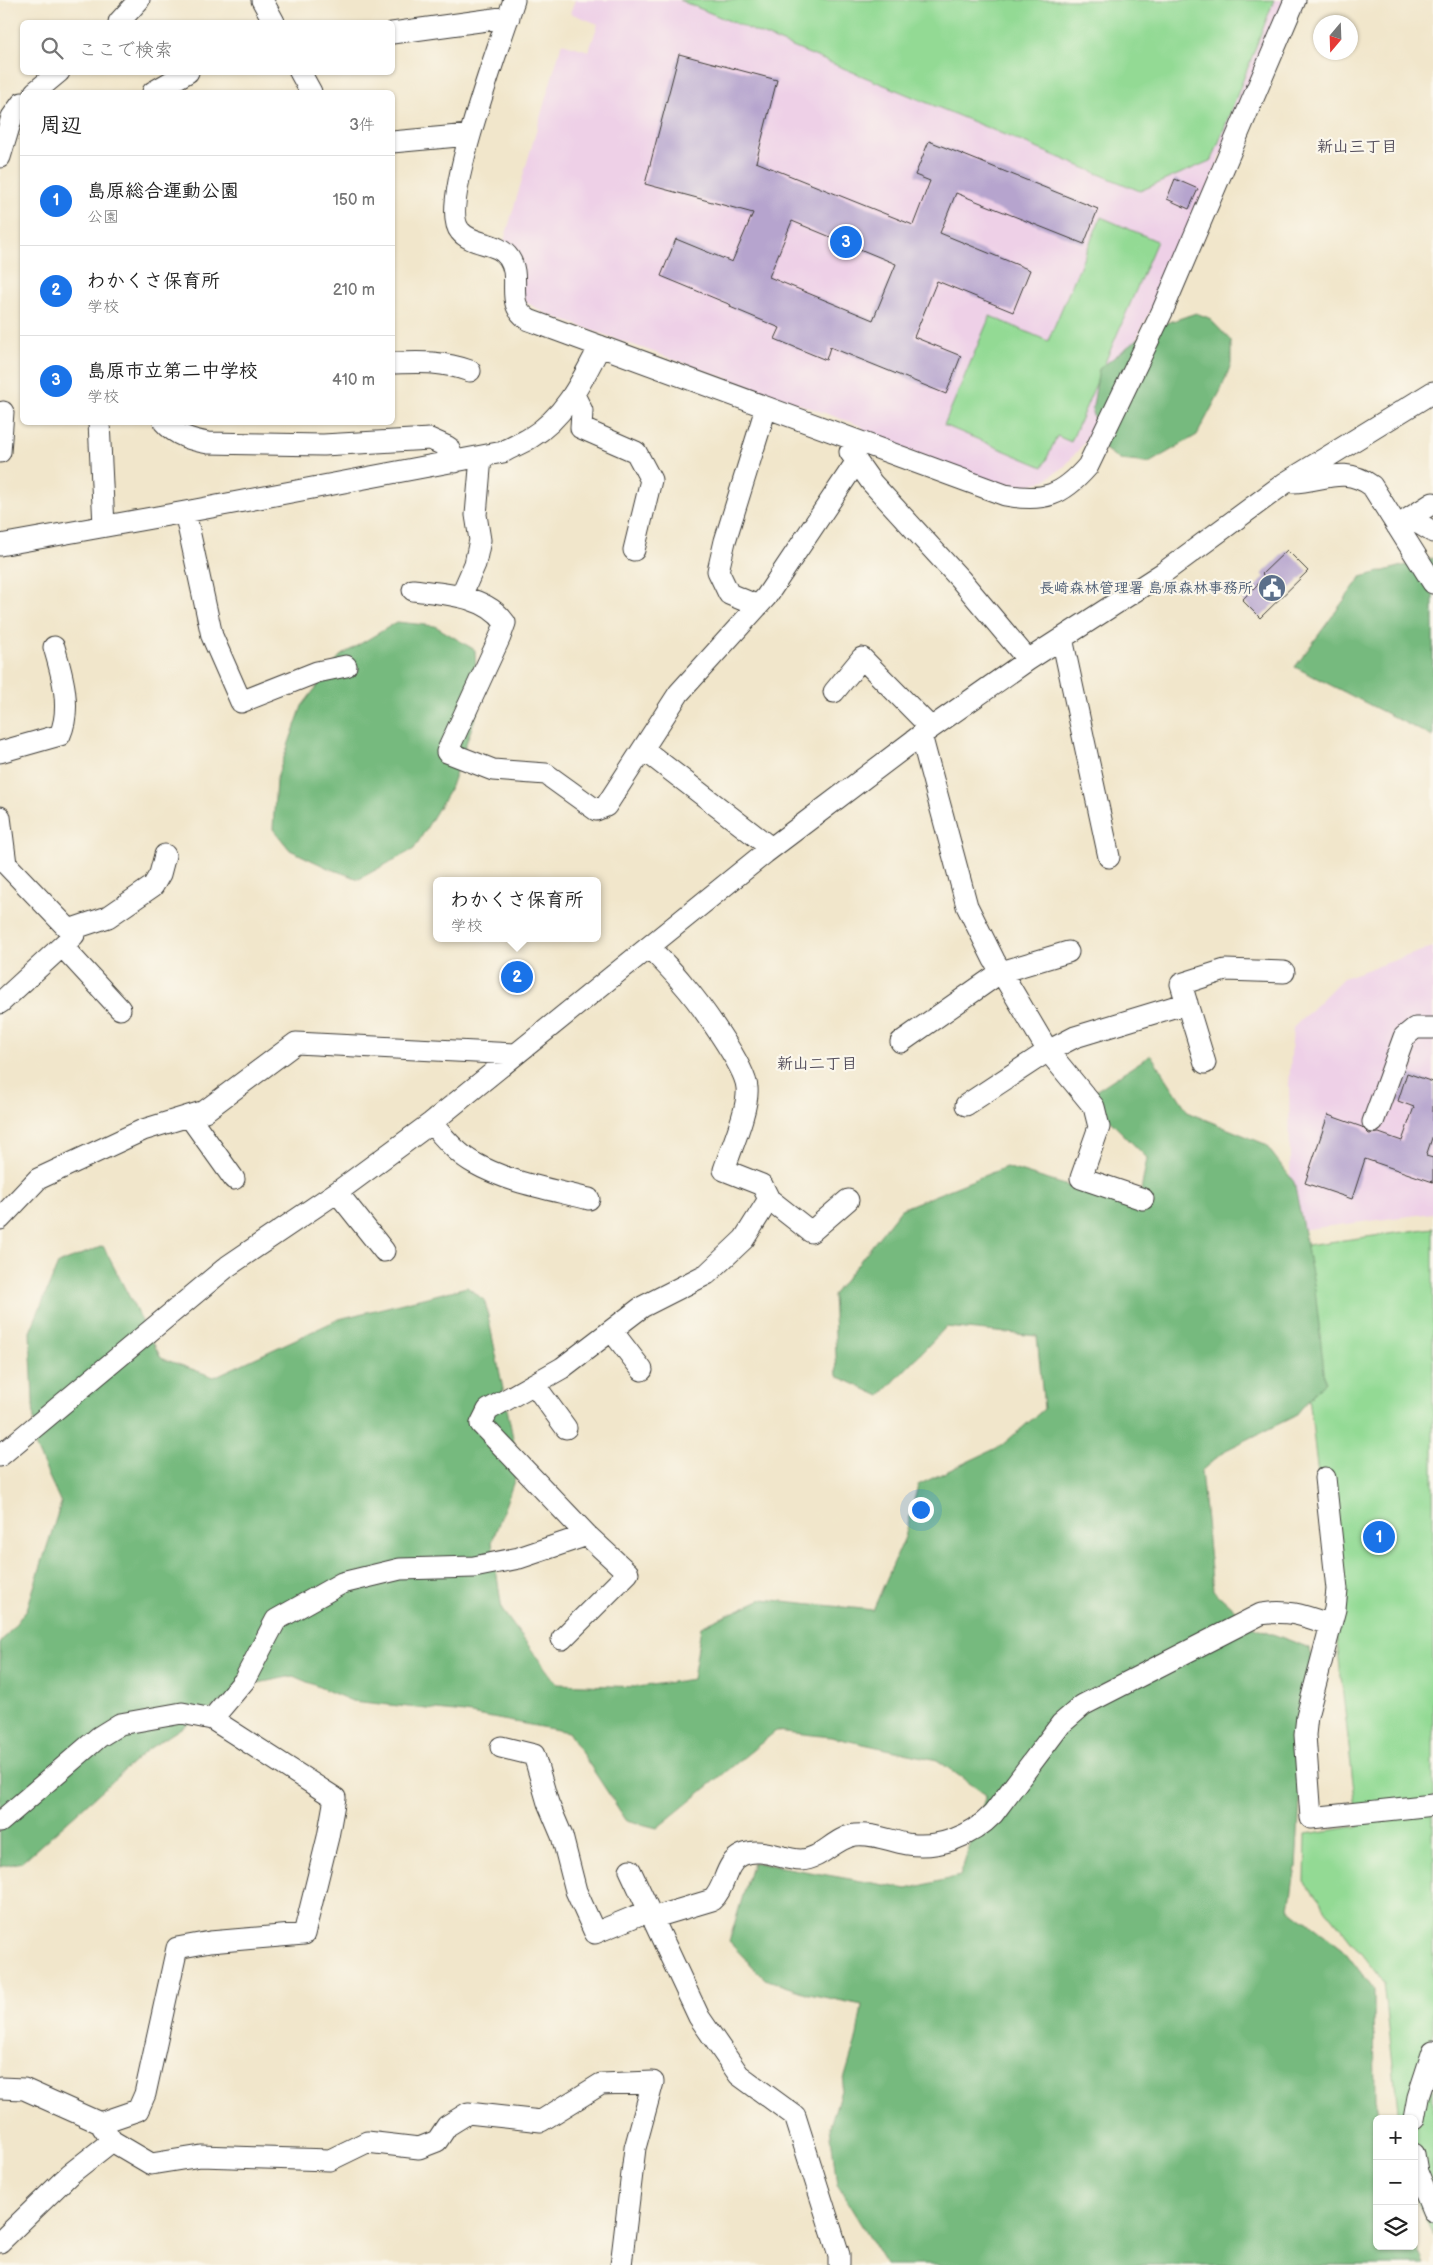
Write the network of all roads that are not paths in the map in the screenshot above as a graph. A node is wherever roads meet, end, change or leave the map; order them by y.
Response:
1 (139, 0) edge
2 (262, 0) edge
3 (1295, 0) edge
4 (512, 8) edge
5 (121, 20) edge
6 (273, 20) edge
7 (395, 32) edge
8 (55, 75) edge
9 (183, 75) edge
10 (302, 75) edge
11 (37, 90) edge
12 (156, 90) edge
13 (310, 90) edge
14 (20, 105) edge
15 (469, 135) junction
16 (395, 142) edge
17 (0, 157) edge
18 (600, 346) junction
19 (395, 363) edge
20 (470, 372) dead end
21 (1433, 392) edge
22 (574, 395) junction
23 (766, 408) junction
24 (3, 412) dead end
25 (99, 425) edge
26 (168, 425) edge
27 (838, 435) junction
28 (0, 452) edge
29 (481, 456) junction
30 (857, 461) junction
31 (455, 462) junction
32 (1285, 483) junction
33 (1433, 503) edge
34 (185, 512) junction
35 (1403, 522) junction
36 (104, 526) junction
37 (1433, 532) edge
38 (0, 545) edge
39 (634, 550) dead end
40 (1433, 583) edge
41 (413, 590) dead end
42 (461, 596) junction
43 (758, 606) junction
44 (1062, 638) junction
45 (54, 647) dead end
46 (1028, 660) junction
47 (346, 666) dead end
48 (834, 692) dead end
49 (926, 732) junction
50 (643, 749) junction
51 (0, 752) edge
52 (0, 817) edge
53 (771, 848) junction
54 (165, 855) dead end
55 (1109, 857) dead end
56 (66, 938) junction
57 (649, 947) junction
58 (1068, 952) dead end
59 (1001, 972) junction
60 (1284, 972) dead end
61 (1187, 1003) junction
62 (0, 1004) edge
63 (120, 1008) dead end
64 (1433, 1028) edge
65 (901, 1042) dead end
66 (1048, 1051) junction
67 (516, 1054) junction
68 (1205, 1064) dead end
69 (966, 1105) dead end
70 (189, 1116) junction
71 (1373, 1122) dead end
72 (431, 1123) junction
73 (234, 1179) dead end
74 (337, 1192) junction
75 (589, 1199) dead end
76 (769, 1199) junction
77 (1143, 1199) dead end
78 (848, 1200) dead end
79 (0, 1219) edge
80 (384, 1251) dead end
81 (612, 1331) junction
82 (642, 1370) dead end
83 (534, 1384) junction
84 (566, 1428) dead end
85 (0, 1456) edge
86 (1325, 1478) dead end
87 (587, 1534) junction
88 (1331, 1625) junction
89 (562, 1639) dead end
90 (212, 1719) junction
91 (501, 1747) dead end
92 (1433, 1805) edge
93 (0, 1822) edge
94 (630, 1870) dead end
95 (650, 1914) junction
96 (1433, 2051) edge
97 (0, 2088) edge
98 (1415, 2115) edge
99 (100, 2123) junction
100 (112, 2140) junction
101 (1415, 2160) edge
102 (1433, 2211) edge
103 (0, 2242) edge
104 (621, 2265) edge
105 (839, 2265) edge

1 - 5 street
2 - 6 street
3 - 27 street
4 - 7 street
4 - 15 street
8 - 11 street
9 - 12 street
10 - 13 street
14 - 17 street
15 - 16 street
15 - 18 street
18 - 22 street
18 - 23 street
19 - 20 street
21 - 32 street
22 - 29 street
22 - 39 street
23 - 27 street
23 - 43 street
24 - 28 street
25 - 36 street
26 - 31 street
27 - 30 street
29 - 31 street
29 - 42 street
30 - 43 street
30 - 46 street
31 - 34 street
32 - 35 street
32 - 44 street
33 - 35 street
34 - 36 street
34 - 47 street
35 - 37 street
35 - 40 street
36 - 38 street
41 - 42 street
42 - 50 street
43 - 50 street
44 - 46 street
44 - 55 street
45 - 51 street
46 - 49 street
48 - 49 street
49 - 53 street
49 - 59 street
50 - 53 street
52 - 56 street
53 - 57 street
54 - 56 street
56 - 62 street
56 - 63 street
57 - 67 street
57 - 76 street
58 - 59 street
59 - 65 street
59 - 66 street
60 - 61 street
61 - 66 street
61 - 68 street
64 - 71 street
66 - 69 street
66 - 77 street
67 - 70 street
67 - 72 street
70 - 73 street
70 - 79 street
72 - 74 street
72 - 75 street
74 - 80 street
74 - 85 street
76 - 78 street
76 - 81 street
81 - 82 street
81 - 83 street
83 - 84 street
83 - 87 street
86 - 88 street
87 - 89 street
87 - 90 street
88 - 92 street
88 - 95 street
90 - 93 street
90 - 99 street
91 - 95 street
94 - 95 street
95 - 105 street
96 - 98 street
97 - 99 street
99 - 100 street
100 - 103 street
100 - 104 street
101 - 102 street

